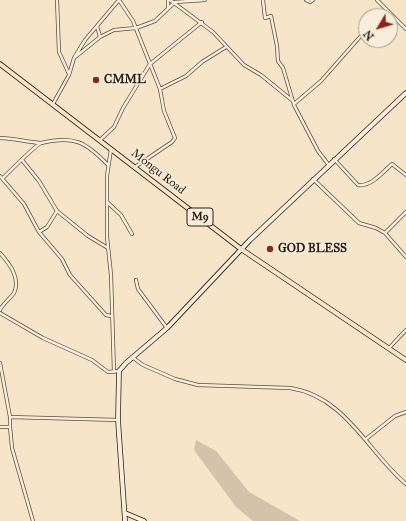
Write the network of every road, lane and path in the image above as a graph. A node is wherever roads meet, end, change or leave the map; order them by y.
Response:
1 (57, 0) edge
2 (120, 0) edge
3 (169, 0) edge
4 (206, 0) edge
5 (263, 0) edge
6 (306, 0) edge
7 (313, 0) edge
8 (377, 0) edge
9 (175, 2) junction
10 (168, 7) junction
11 (384, 8) edge
12 (398, 21) edge
13 (202, 22) junction
14 (97, 26) junction
15 (136, 28) junction
16 (406, 29) edge
17 (100, 37) junction
18 (358, 39) edge
19 (226, 47) junction
20 (74, 58) junction
21 (0, 64) edge
22 (150, 64) junction
23 (70, 75) junction
24 (160, 89) junction
25 (406, 92) edge
26 (294, 103) junction
27 (53, 104) junction
28 (0, 138) edge
29 (100, 140) junction
30 (40, 143) junction
31 (111, 148) junction
32 (334, 159) junction
33 (22, 160) junction
34 (328, 164) junction
35 (108, 165) junction
36 (134, 167) junction
37 (406, 175) edge
38 (1, 177) edge
39 (312, 179) junction
40 (107, 202) junction
41 (57, 211) junction
42 (406, 212) edge
43 (39, 232) junction
44 (385, 233) junction
45 (132, 234) dead end
46 (108, 248) junction
47 (241, 249) junction
48 (0, 253) edge
49 (406, 257) edge
50 (136, 280) dead end
51 (0, 311) edge
52 (111, 316) junction
53 (167, 328) junction
54 (406, 330) edge
55 (388, 348) junction
56 (132, 357) junction
57 (406, 360) edge
58 (0, 363) edge
59 (119, 371) junction
60 (114, 372) junction
61 (406, 412) edge
62 (10, 417) junction
63 (118, 420) junction
64 (0, 427) edge
65 (10, 427) junction
66 (366, 439) junction
67 (406, 484) edge
68 (125, 513) junction
69 (33, 521) edge
70 (125, 521) edge
71 (144, 521) edge

1 - 23 street
2 - 14 street
2 - 15 street
3 - 9 street
3 - 10 street
4 - 9 street
5 - 26 street
6 - 7 street
8 - 11 street
9 - 10 street
9 - 13 street
10 - 15 street
12 - 16 street
13 - 19 street
13 - 22 street
14 - 17 street
14 - 20 street
15 - 17 street
15 - 22 street
17 - 20 street
18 - 26 street
19 - 24 street
19 - 26 street
20 - 23 street
21 - 27 main road, Mongu Road / M9
22 - 24 street
22 - 29 street
23 - 27 street
24 - 36 street
25 - 32 main road
26 - 34 street
27 - 29 main road, Mongu Road / M9
28 - 30 street
29 - 31 main road, Mongu Road / M9
30 - 33 street
30 - 35 street
31 - 35 street
31 - 36 main road, Mongu Road / M9
32 - 34 main road
32 - 37 street
33 - 38 street
33 - 41 street
34 - 39 main road
35 - 40 street
36 - 47 main road, Mongu Road / M9
38 - 43 street
39 - 44 street
39 - 47 main road
40 - 45 street
40 - 46 street
41 - 43 street
41 - 46 street
42 - 44 street
43 - 52 street
44 - 49 street
46 - 52 street
47 - 53 main road
47 - 55 main road, Mongu Road / M9
48 - 51 street
50 - 53 street
51 - 60 street
52 - 60 street
53 - 56 main road
54 - 55 street
55 - 57 main road, Mongu Road / M9
56 - 59 main road
56 - 66 street
58 - 62 street
59 - 60 street
59 - 63 main road
61 - 66 street
62 - 63 street
62 - 65 street
63 - 68 main road
64 - 65 street
65 - 69 street
66 - 67 street
68 - 70 main road
68 - 71 main road

